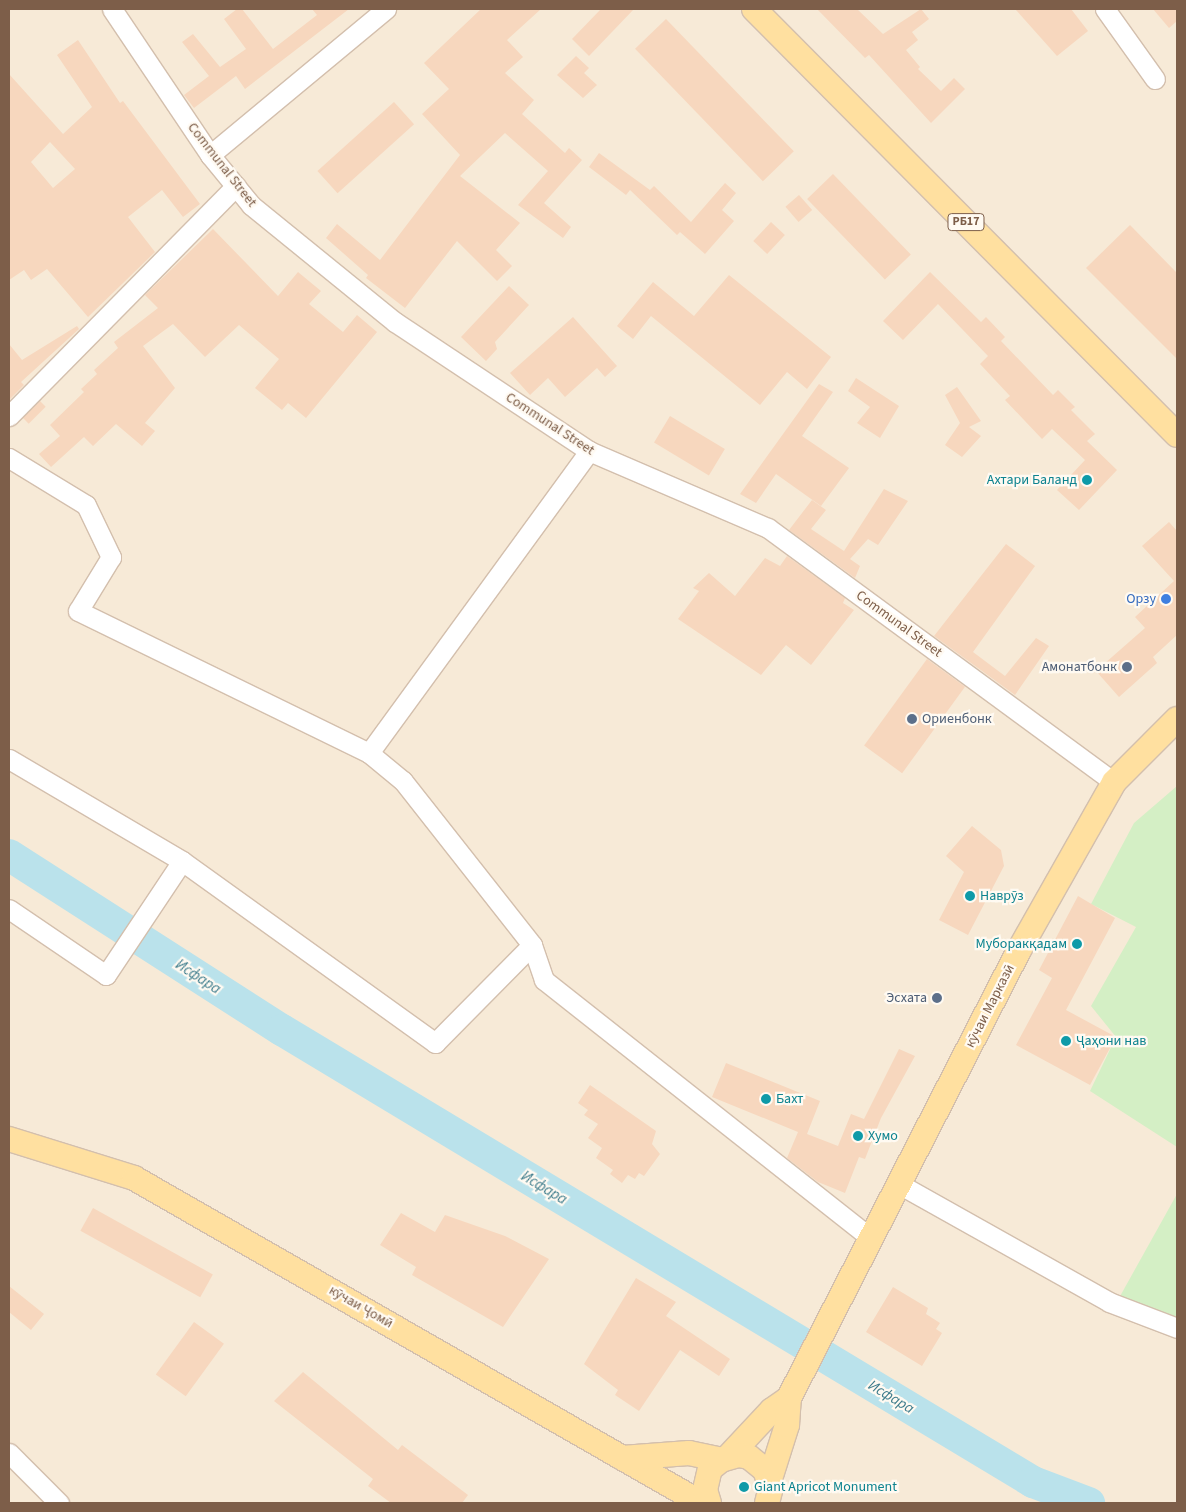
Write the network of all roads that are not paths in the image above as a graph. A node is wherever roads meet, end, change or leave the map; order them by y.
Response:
1 (112, 9) edge
2 (386, 9) edge
3 (754, 9) edge
4 (1105, 9) edge
5 (1155, 79) dead end
6 (210, 155) junction
7 (236, 186) junction
8 (9, 416) edge
9 (1177, 435) edge
10 (589, 451) junction
11 (9, 458) edge
12 (1177, 719) edge
13 (370, 753) junction
14 (9, 759) edge
15 (1114, 782) junction
16 (182, 861) junction
17 (9, 909) edge
18 (532, 945) junction
19 (9, 1139) edge
20 (898, 1184) junction
21 (871, 1238) junction
22 (1177, 1328) edge
23 (793, 1391) junction
24 (9, 1453) edge
25 (622, 1458) junction
26 (724, 1459) junction
27 (773, 1495) edge
28 (60, 1503) edge
29 (701, 1503) edge
30 (709, 1503) edge

1 - 6 street, Communal Street
2 - 6 street
3 - 9 main road, РБ17
4 - 5 street
6 - 7 street, Communal Street
7 - 8 street
7 - 10 street, Communal Street
10 - 13 street
10 - 15 street, Communal Street
11 - 13 street
12 - 15 main road, кӯчаи Марказӣ
13 - 18 street
14 - 16 street
15 - 20 main road, кӯчаи Марказӣ
16 - 17 street
16 - 18 street
18 - 21 street
19 - 25 main road, кӯчаи Ҷомӣ
20 - 21 main road, кӯчаи Марказӣ
20 - 22 street
21 - 23 main road, кӯчаи Марказӣ
23 - 26 main road
23 - 27 main road
24 - 28 street
25 - 26 main road
25 - 29 main road, кӯчаи Ҷомӣ
26 - 27 main road
26 - 30 main road

